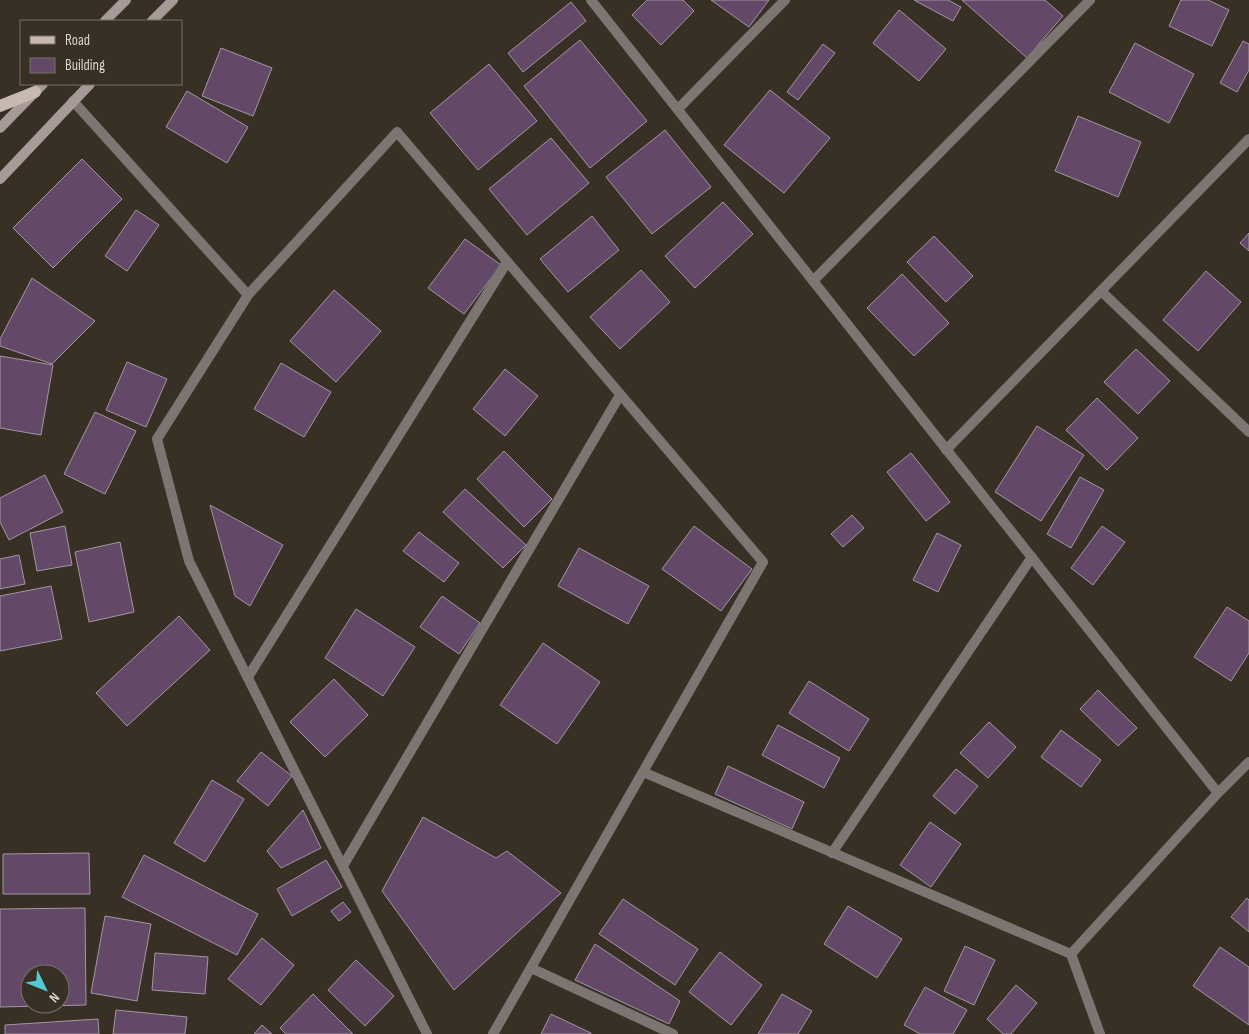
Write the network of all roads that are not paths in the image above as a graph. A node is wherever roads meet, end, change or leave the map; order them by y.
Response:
1 (126, 0) edge
2 (174, 0) edge
3 (591, 0) edge
4 (785, 0) edge
5 (1090, 0) edge
6 (106, 20) edge
7 (153, 20) edge
8 (89, 85) edge
9 (39, 88) edge
10 (72, 101) junction
11 (0, 106) edge
12 (678, 109) junction
13 (0, 128) edge
14 (1249, 139) edge
15 (0, 179) edge
16 (507, 262) junction
17 (813, 281) junction
18 (1101, 291) junction
19 (248, 295) junction
20 (620, 395) junction
21 (1249, 432) edge
22 (946, 450) junction
23 (1032, 557) junction
24 (248, 677) junction
25 (1249, 762) edge
26 (643, 772) junction
27 (1218, 793) junction
28 (832, 853) junction
29 (343, 866) junction
30 (1071, 954) junction
31 (531, 968) junction
32 (427, 1034) edge
33 (493, 1034) edge
34 (673, 1034) edge
35 (1100, 1034) edge

1 - 6 street
2 - 7 street
3 - 12 street
4 - 12 street
5 - 17 street
8 - 10 street
9 - 11 main road
9 - 13 street
10 - 15 street
10 - 19 street
12 - 17 street
14 - 18 street
16 - 19 street
16 - 20 street
16 - 24 street
17 - 22 street
18 - 21 street
18 - 22 street
19 - 24 street
20 - 26 street
20 - 29 street
22 - 23 street
23 - 27 street
23 - 28 street
24 - 29 street
25 - 27 street
26 - 28 street
26 - 31 street
27 - 30 street
28 - 30 street
29 - 32 street
30 - 35 street
31 - 33 street
31 - 34 street

